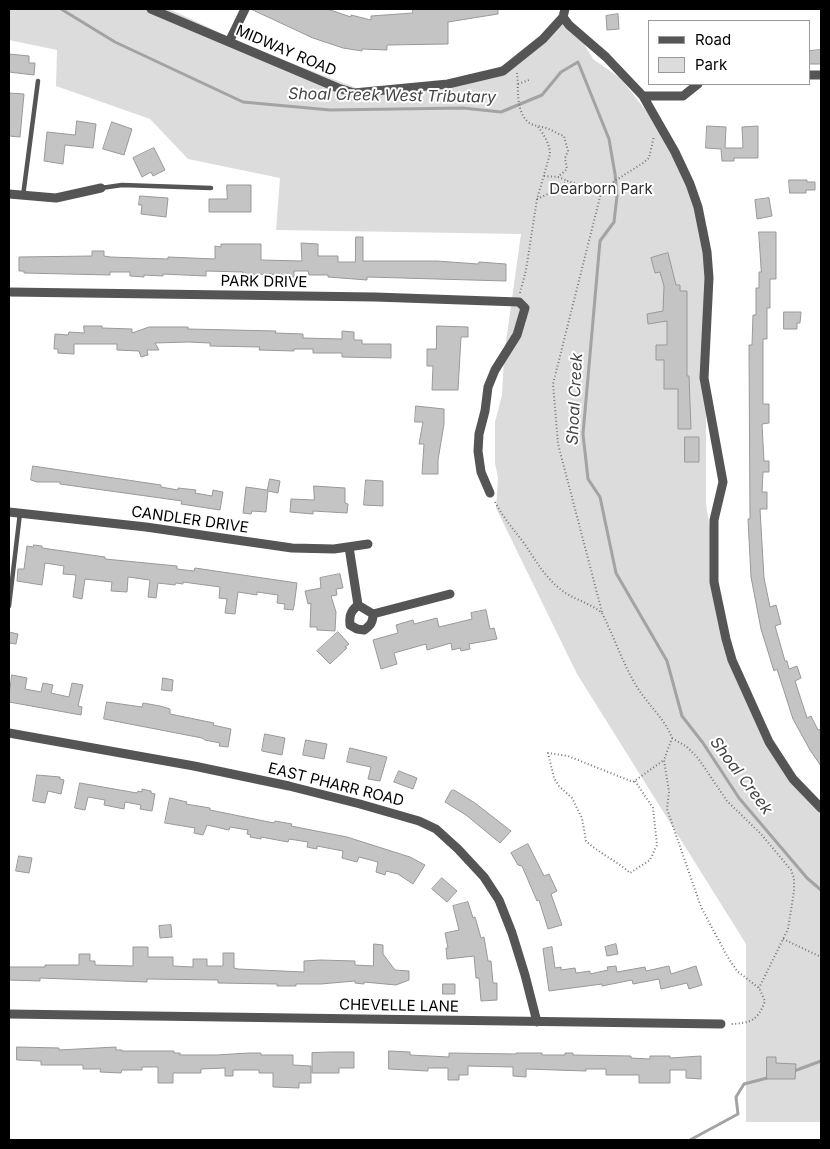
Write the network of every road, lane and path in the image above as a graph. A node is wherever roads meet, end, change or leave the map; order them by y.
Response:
1 (151, 9) edge
2 (245, 9) edge
3 (564, 13) edge
4 (229, 42) junction
5 (513, 64) junction
6 (529, 80) dead end
7 (38, 81) dead end
8 (518, 84) junction
9 (697, 85) edge
10 (643, 96) junction
11 (659, 126) junction
12 (538, 127) junction
13 (543, 176) junction
14 (558, 177) junction
15 (568, 181) junction
16 (101, 188) joint
17 (211, 188) dead end
18 (602, 189) junction
19 (9, 194) edge
20 (23, 196) junction
21 (537, 199) junction
22 (9, 292) edge
23 (519, 302) junction
24 (490, 493) joint
25 (9, 512) edge
26 (20, 513) junction
27 (368, 544) dead end
28 (349, 547) junction
29 (450, 594) dead end
30 (358, 605) junction
31 (9, 606) edge
32 (602, 613) junction
33 (373, 614) junction
34 (9, 733) edge
35 (672, 738) junction
36 (664, 760) junction
37 (635, 780) junction
38 (821, 808) edge
39 (783, 939) junction
40 (821, 958) edge
41 (759, 988) junction
42 (9, 1014) edge
43 (537, 1022) junction
44 (721, 1024) joint

1 - 4 street, MIDWAY ROAD
2 - 4 street
3 - 5 street, MIDWAY ROAD
3 - 10 street
4 - 5 street, MIDWAY ROAD
5 - 8 path
6 - 8 path
7 - 20 lane
8 - 12 path
9 - 10 street
10 - 11 street
11 - 18 path
11 - 38 street
12 - 13 path
12 - 14 path
13 - 14 path
13 - 21 path
14 - 15 path
15 - 18 path
15 - 21 path
16 - 17 lane
16 - 20 street
18 - 32 path
19 - 20 street
21 - 23 path
22 - 23 street, PARK DRIVE
23 - 24 street
24 - 32 path
25 - 26 street, CANDLER DRIVE
26 - 28 street, CANDLER DRIVE
26 - 31 lane
27 - 28 street, CANDLER DRIVE
28 - 30 street
29 - 33 street
30 - 33 street
30 - 33 street
32 - 35 path
34 - 43 street, EAST PHARR ROAD
35 - 36 path
35 - 39 path
36 - 37 path
36 - 41 path
37 - 37 path
39 - 40 path
39 - 41 path
41 - 44 path
42 - 43 street, CHEVELLE LANE
43 - 44 street, CHEVELLE LANE

